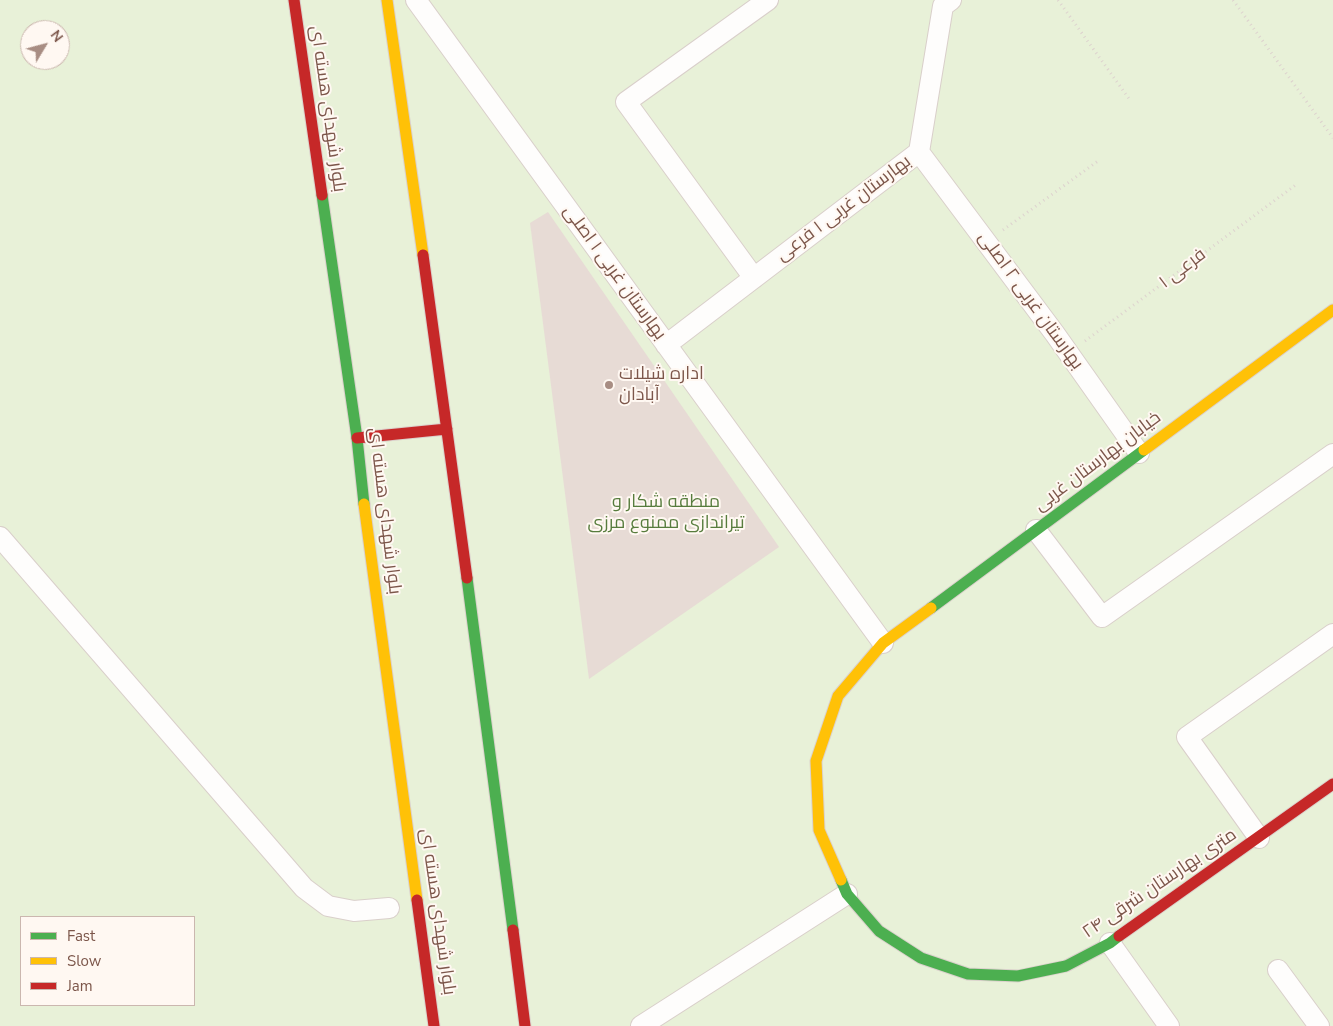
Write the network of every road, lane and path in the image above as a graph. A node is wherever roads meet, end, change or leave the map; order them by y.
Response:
1 (294, 0) edge
2 (387, 0) edge
3 (416, 0) edge
4 (768, 0) edge
5 (1058, 0) edge
6 (1234, 0) edge
7 (944, 2) edge
8 (1130, 100) dead end
9 (1333, 138) edge
10 (919, 152) junction
11 (1098, 161) dead end
12 (1297, 184) dead end
13 (987, 242) junction
14 (754, 278) junction
15 (1333, 310) edge
16 (666, 345) junction
17 (1069, 353) junction
18 (447, 428) junction
19 (357, 438) junction
20 (1139, 453) junction
21 (1333, 454) edge
22 (1036, 530) junction
23 (0, 537) edge
24 (1333, 634) edge
25 (883, 643) junction
26 (1333, 784) edge
27 (1258, 838) junction
28 (846, 894) junction
29 (389, 908) dead end
30 (1110, 943) junction
31 (1278, 970) dead end
32 (434, 1026) edge
33 (525, 1026) edge
34 (641, 1026) edge
35 (1169, 1026) edge
36 (1318, 1026) edge

1 - 19 main road, بلوار شهدای هسته ای
2 - 18 main road
3 - 16 street, بهارستان غربی ۱ اصلی
4 - 14 street
5 - 8 path
6 - 9 path
7 - 10 street, بهارستان غربی ۱ فرعی
10 - 13 street, بهارستان غربی ۲ اصلی
10 - 14 street, بهارستان غربی ۱ فرعی
11 - 13 path
12 - 17 path, ۱ فرعی
13 - 17 street, بهارستان غربی ۲ اصلی
14 - 16 street, بهارستان غربی ۱ فرعی
15 - 20 main road, خیابان بهارستان غربی
16 - 25 street, بهارستان غربی ۱ اصلی
17 - 20 street, بهارستان غربی ۲ اصلی
18 - 19 main road
18 - 33 main road
19 - 32 main road, بلوار شهدای هسته ای
20 - 22 main road, خیابان بهارستان غربی
21 - 22 street
22 - 25 main road, خیابان بهارستان غربی
23 - 29 street
24 - 27 street
25 - 28 main road, ۲۴ متری بهارستان شرقی
26 - 27 main road, ۲۴ متری بهارستان شرقی
27 - 30 main road, ۲۴ متری بهارستان شرقی
28 - 30 main road, ۲۴ متری بهارستان شرقی
28 - 34 street
30 - 35 street
31 - 36 street

